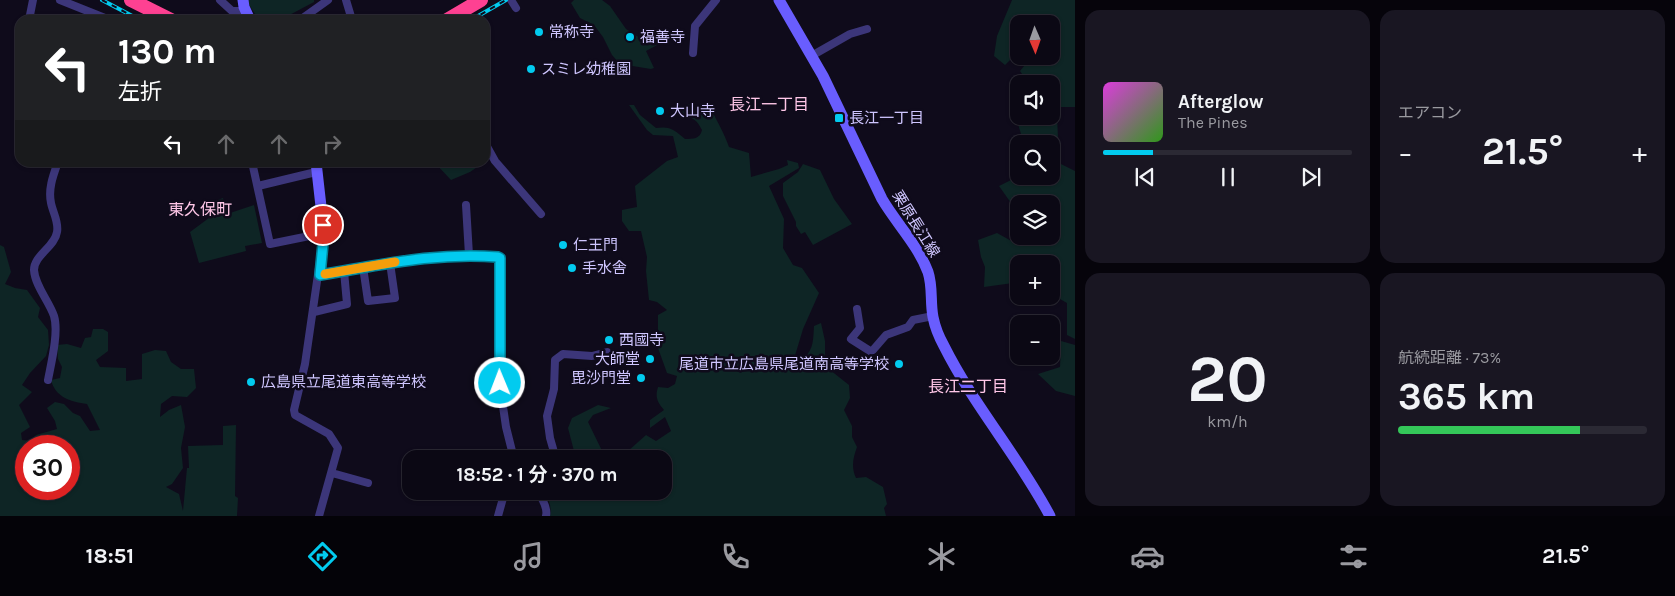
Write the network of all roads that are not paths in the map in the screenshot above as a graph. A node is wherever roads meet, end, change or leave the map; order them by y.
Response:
1 (33, 0) edge
2 (60, 0) edge
3 (131, 0) edge
4 (220, 0) edge
5 (328, 0) edge
6 (346, 0) edge
7 (481, 0) edge
8 (511, 0) edge
9 (716, 0) edge
10 (779, 0) edge
11 (145, 3) edge
12 (516, 8) dead end
13 (246, 10) edge
14 (30, 15) edge
15 (98, 15) edge
16 (163, 15) edge
17 (307, 15) edge
18 (350, 15) edge
19 (455, 15) edge
20 (867, 29) dead end
21 (693, 53) dead end
22 (813, 55) junction
23 (490, 152) edge
24 (56, 167) edge
25 (253, 167) edge
26 (316, 167) edge
27 (258, 186) junction
28 (466, 205) dead end
29 (541, 214) dead end
30 (324, 233) junction
31 (470, 255) junction
32 (390, 263) junction
33 (363, 267) junction
34 (344, 271) junction
35 (320, 275) junction
36 (856, 309) dead end
37 (314, 312) junction
38 (933, 316) junction
39 (607, 352) dead end
40 (48, 380) dead end
41 (512, 450) edge
42 (553, 450) edge
43 (332, 473) junction
44 (368, 483) dead end
45 (502, 500) edge
46 (543, 500) edge
47 (319, 516) edge
48 (498, 516) edge
49 (546, 516) edge
50 (1050, 516) edge

1 - 14 street
2 - 15 street
3 - 11 highway
4 - 13 street
5 - 17 street
6 - 18 street
7 - 19 highway
8 - 12 street
9 - 21 street
10 - 22 main road, 栗原長江線
11 - 16 highway
20 - 22 street
22 - 38 main road, 栗原長江線
23 - 29 street
24 - 40 street
25 - 27 street
26 - 27 street
26 - 30 main road
27 - 30 street
28 - 31 street
30 - 35 street
31 - 32 street
31 - 41 street
32 - 33 street
32 - 33 street
33 - 34 street
34 - 35 street
34 - 37 street
35 - 37 street
36 - 38 street
37 - 43 street
38 - 50 main road, 栗原長江線
39 - 42 street
43 - 44 street
43 - 47 street
45 - 48 street
46 - 49 street

